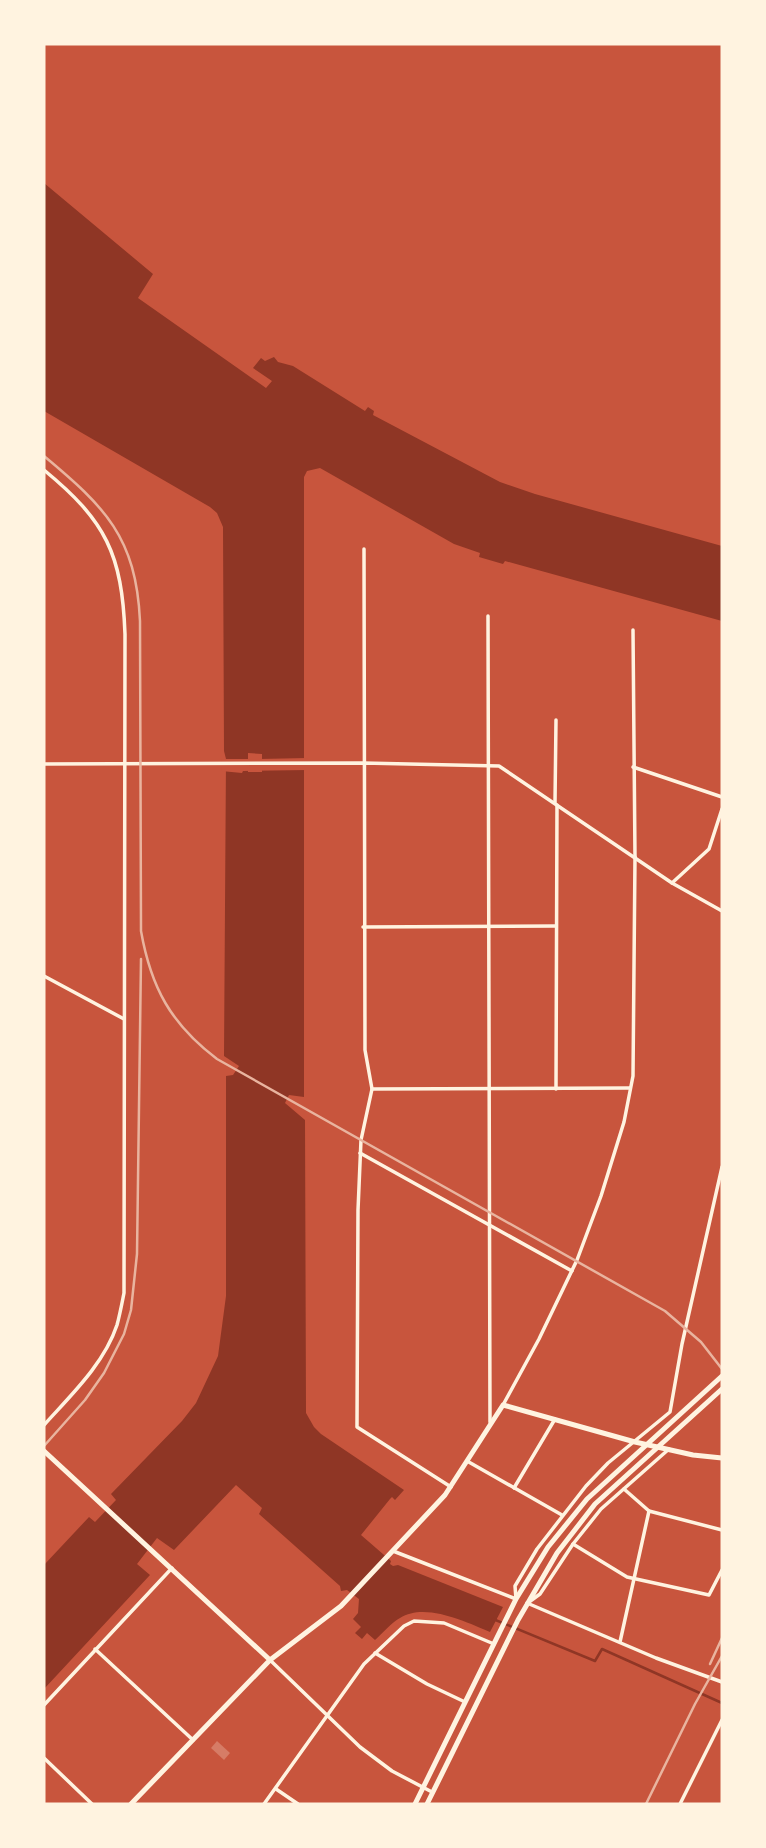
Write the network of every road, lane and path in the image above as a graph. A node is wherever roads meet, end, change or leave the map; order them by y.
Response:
1 (44, 470) edge
2 (364, 550) dead end
3 (488, 616) dead end
4 (633, 630) dead end
5 (556, 720) dead end
6 (363, 763) junction
7 (44, 764) edge
8 (124, 765) junction
9 (488, 765) junction
10 (633, 767) junction
11 (722, 797) edge
12 (556, 804) junction
13 (722, 810) edge
14 (635, 857) junction
15 (672, 883) junction
16 (722, 911) edge
17 (489, 926) junction
18 (555, 926) junction
19 (363, 927) junction
20 (44, 976) edge
21 (124, 1019) junction
22 (630, 1088) junction
23 (372, 1089) junction
24 (556, 1089) junction
25 (489, 1090) junction
26 (360, 1153) junction
27 (722, 1167) edge
28 (489, 1227) junction
29 (572, 1271) junction
30 (722, 1376) edge
31 (722, 1389) edge
32 (503, 1405) junction
33 (555, 1419) junction
34 (490, 1423) junction
35 (44, 1425) edge
36 (635, 1442) junction
37 (670, 1449) junction
38 (44, 1451) edge
39 (722, 1458) edge
40 (467, 1461) junction
41 (451, 1486) junction
42 (514, 1488) junction
43 (624, 1489) junction
44 (649, 1511) junction
45 (562, 1515) junction
46 (722, 1530) edge
47 (573, 1544) junction
48 (391, 1553) junction
49 (172, 1569) junction
50 (722, 1570) edge
51 (635, 1578) junction
52 (515, 1601) junction
53 (527, 1604) junction
54 (620, 1642) junction
55 (494, 1644) junction
56 (95, 1649) junction
57 (374, 1653) junction
58 (270, 1660) junction
59 (722, 1682) edge
60 (465, 1703) junction
61 (44, 1705) edge
62 (324, 1712) junction
63 (722, 1720) edge
64 (717, 1729) junction
65 (722, 1735) edge
66 (193, 1740) junction
67 (44, 1758) edge
68 (423, 1788) junction
69 (276, 1789) junction
70 (433, 1792) junction
71 (92, 1804) edge
72 (131, 1804) edge
73 (264, 1804) edge
74 (298, 1804) edge
75 (415, 1804) edge
76 (427, 1804) edge
77 (680, 1804) edge

1 - 8 street
2 - 6 street
3 - 9 street
4 - 10 street
5 - 12 street
6 - 8 street
6 - 9 street
6 - 19 street
7 - 8 street
8 - 21 street
9 - 12 street
9 - 17 street
10 - 11 street
10 - 14 street
12 - 14 street
12 - 18 street
13 - 15 street
14 - 15 street
14 - 22 street
15 - 16 street
17 - 18 street
17 - 19 street
17 - 25 street
18 - 24 street
19 - 23 street
20 - 21 street
21 - 35 street
22 - 24 street
22 - 29 street
23 - 25 street
23 - 26 street
24 - 25 street
25 - 28 street
26 - 28 street
26 - 41 street
27 - 36 street
28 - 29 street
28 - 34 street
29 - 32 street
30 - 52 main road
31 - 53 main road
32 - 33 main road
32 - 34 main road
33 - 36 main road
33 - 42 street
34 - 40 main road
36 - 37 main road
36 - 45 street
37 - 39 main road
37 - 43 street
38 - 49 main road
40 - 41 main road
40 - 42 street
41 - 48 main road
42 - 45 street
43 - 44 street
43 - 47 street
44 - 46 street
44 - 51 street
45 - 52 street
47 - 51 street
47 - 53 street
48 - 52 street
48 - 58 main road
49 - 56 street
49 - 58 main road
50 - 51 street
51 - 54 street
52 - 55 main road
53 - 54 street
53 - 70 main road
54 - 59 street
55 - 57 street
55 - 60 main road
56 - 61 street
56 - 66 street
57 - 60 street
57 - 62 street
58 - 62 street
58 - 66 main road
60 - 68 main road
62 - 68 street
62 - 69 street
63 - 64 street
64 - 65 street
64 - 77 street
66 - 72 main road
67 - 71 street
68 - 70 street
68 - 75 main road
69 - 73 street
69 - 74 street
70 - 76 main road

